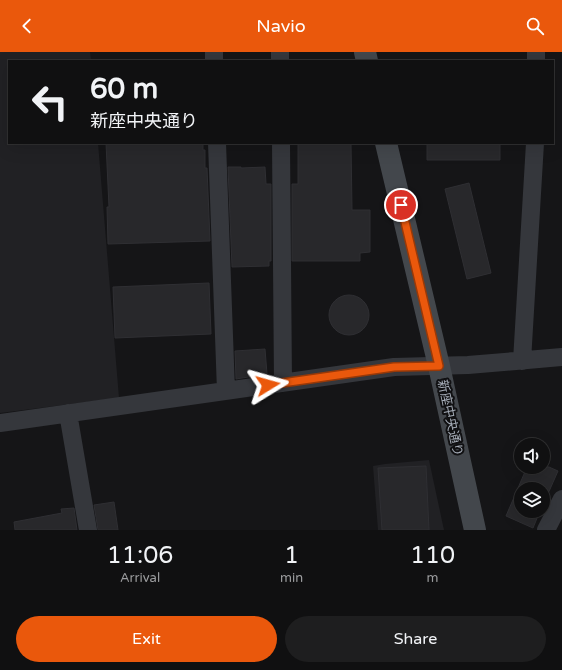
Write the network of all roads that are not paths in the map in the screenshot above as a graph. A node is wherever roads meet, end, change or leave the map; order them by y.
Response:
1 (217, 144) edge
2 (281, 144) edge
3 (386, 144) edge
4 (535, 144) edge
5 (562, 356) edge
6 (522, 361) junction
7 (439, 366) junction
8 (283, 383) junction
9 (226, 391) junction
10 (68, 413) junction
11 (0, 423) edge
12 (562, 499) edge
13 (88, 530) edge
14 (475, 530) edge
15 (546, 530) edge

1 - 9 street
2 - 8 street
3 - 7 street, 新座中央通り
4 - 6 street
5 - 6 street
6 - 7 street
7 - 8 street
7 - 14 street, 新座中央通り
8 - 9 street
9 - 10 street
10 - 11 street
10 - 13 street
12 - 15 street

